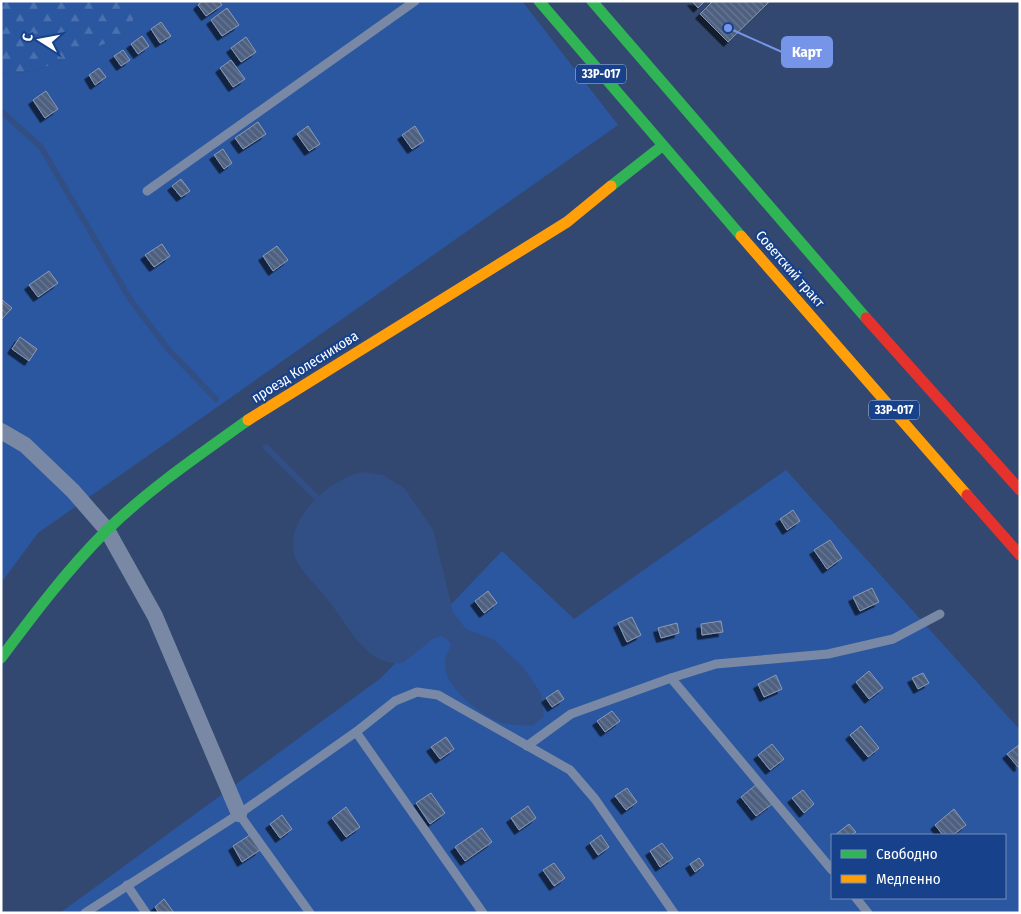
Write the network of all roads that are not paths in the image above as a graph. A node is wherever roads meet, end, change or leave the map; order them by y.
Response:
1 (415, 1) edge
2 (539, 1) edge
3 (592, 1) edge
4 (675, 136) dead end
5 (662, 146) junction
6 (147, 191) dead end
7 (1, 431) edge
8 (1020, 490) edge
9 (107, 530) junction
10 (1020, 555) edge
11 (940, 614) dead end
12 (1, 658) edge
13 (671, 678) junction
14 (356, 732) junction
15 (527, 746) junction
16 (239, 814) junction
17 (831, 869) edge
18 (127, 885) junction
19 (857, 899) edge
20 (85, 913) edge
21 (146, 913) edge
22 (310, 913) edge
23 (483, 913) edge
24 (674, 913) edge
25 (868, 913) edge

1 - 6 lane
2 - 5 main road, Советский тракт / 33Р-017
3 - 8 main road, Советский тракт / 33Р-017
4 - 5 main road, проезд Колесникова
5 - 9 main road, проезд Колесникова
5 - 10 main road, Советский тракт / 33Р-017
7 - 9 street
9 - 12 main road, проезд Колесникова
9 - 16 street
11 - 13 lane
13 - 15 lane
13 - 17 lane
14 - 15 lane
14 - 16 lane
14 - 23 lane
15 - 24 lane
16 - 18 lane
16 - 22 lane
18 - 20 lane
18 - 21 lane
19 - 25 lane

